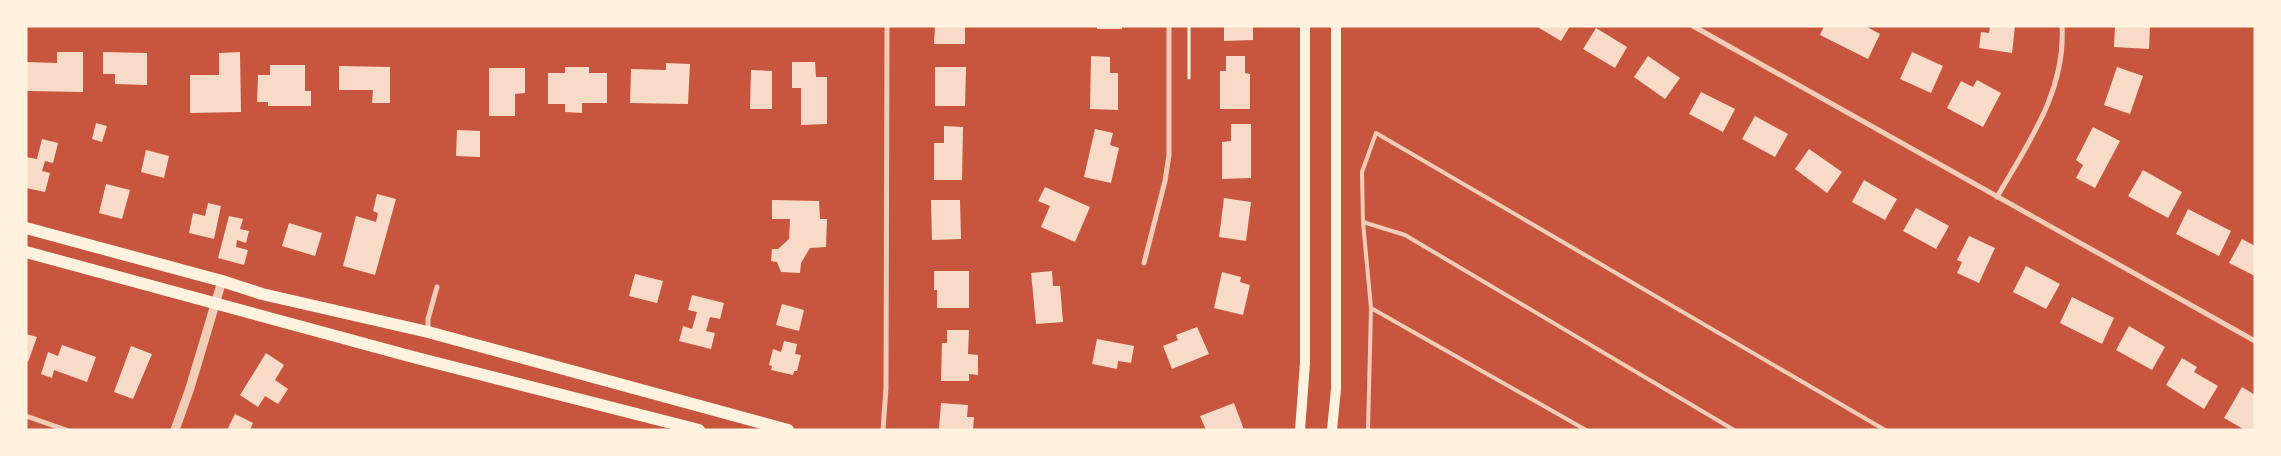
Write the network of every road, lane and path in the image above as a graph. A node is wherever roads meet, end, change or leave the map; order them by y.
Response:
1 (887, 26) edge
2 (1169, 26) edge
3 (1189, 26) edge
4 (1305, 26) edge
5 (1336, 26) edge
6 (1693, 26) edge
7 (2062, 26) edge
8 (1189, 78) dead end
9 (1997, 197) junction
10 (1363, 222) junction
11 (26, 228) edge
12 (26, 252) edge
13 (1144, 263) dead end
14 (222, 281) junction
15 (437, 287) dead end
16 (215, 303) junction
17 (1371, 308) junction
18 (428, 332) junction
19 (2255, 341) edge
20 (26, 416) edge
21 (66, 430) edge
22 (176, 430) edge
23 (699, 430) edge
24 (788, 430) edge
25 (883, 430) edge
26 (1300, 430) edge
27 (1332, 430) edge
28 (1368, 430) edge
29 (1586, 430) edge
30 (1734, 430) edge
31 (1886, 430) edge

1 - 25 street
2 - 13 street
3 - 8 path
4 - 26 main road
5 - 27 main road
6 - 9 street
7 - 9 street
9 - 19 street
10 - 17 lane
10 - 30 lane
10 - 31 lane
11 - 14 main road
12 - 16 main road
14 - 16 street
14 - 18 main road
15 - 18 street
16 - 22 street
16 - 23 main road
17 - 28 lane
17 - 29 lane
18 - 24 main road
20 - 21 street

